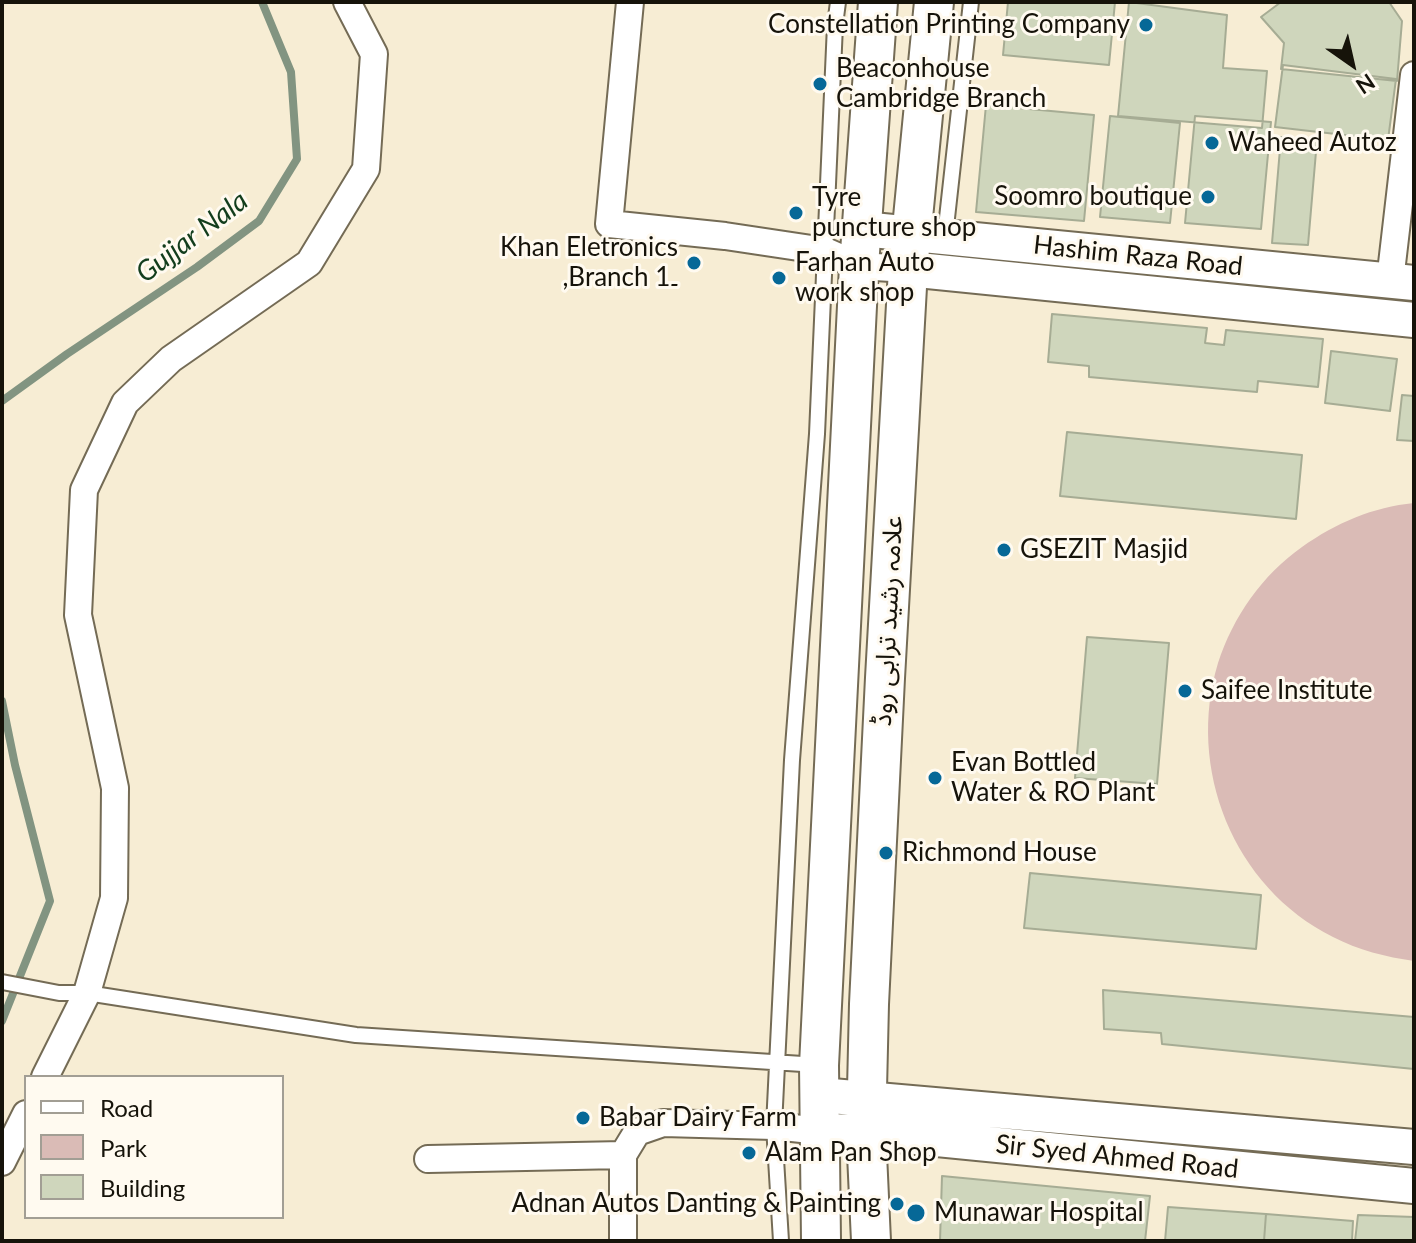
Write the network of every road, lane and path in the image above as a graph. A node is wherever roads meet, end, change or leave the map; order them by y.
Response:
1 (347, 2) edge
2 (630, 2) edge
3 (838, 2) edge
4 (878, 2) edge
5 (934, 2) edge
6 (971, 2) edge
7 (1414, 75) edge
8 (922, 246) junction
9 (860, 248) junction
10 (825, 251) junction
11 (1402, 282) edge
12 (1414, 320) edge
13 (2, 982) edge
14 (87, 993) junction
15 (777, 1062) junction
16 (46, 1075) edge
17 (819, 1097) junction
18 (866, 1115) junction
19 (24, 1118) edge
20 (774, 1126) junction
21 (1414, 1147) edge
22 (623, 1155) junction
23 (428, 1159) dead end
24 (2, 1162) edge
25 (1414, 1186) edge
26 (623, 1241) edge
27 (781, 1241) edge
28 (821, 1241) edge
29 (871, 1241) edge

1 - 14 street
2 - 10 street
3 - 10 lane
4 - 9 main road, علامہ رشید ترابی روڈ
5 - 8 main road, علامہ رشید ترابی روڈ
6 - 8 lane
7 - 11 street
8 - 9 street, Hashim Raza Road
8 - 11 street, Hashim Raza Road
8 - 12 street, Hashim Raza Road
8 - 18 main road, علامہ رشید ترابی روڈ
9 - 10 street
9 - 17 main road, علامہ رشید ترابی روڈ
10 - 15 lane
13 - 14 lane
14 - 15 lane
14 - 16 street
15 - 17 lane
15 - 20 lane
17 - 18 street, Sir Syed Ahmed Road
17 - 20 street
17 - 28 main road, علامہ رشید ترابی روڈ
18 - 21 street, Sir Syed Ahmed Road
18 - 25 street, Sir Syed Ahmed Road
18 - 29 main road, علامہ رشید ترابی روڈ
19 - 24 street
20 - 22 street
20 - 27 lane
22 - 23 street
22 - 26 street

